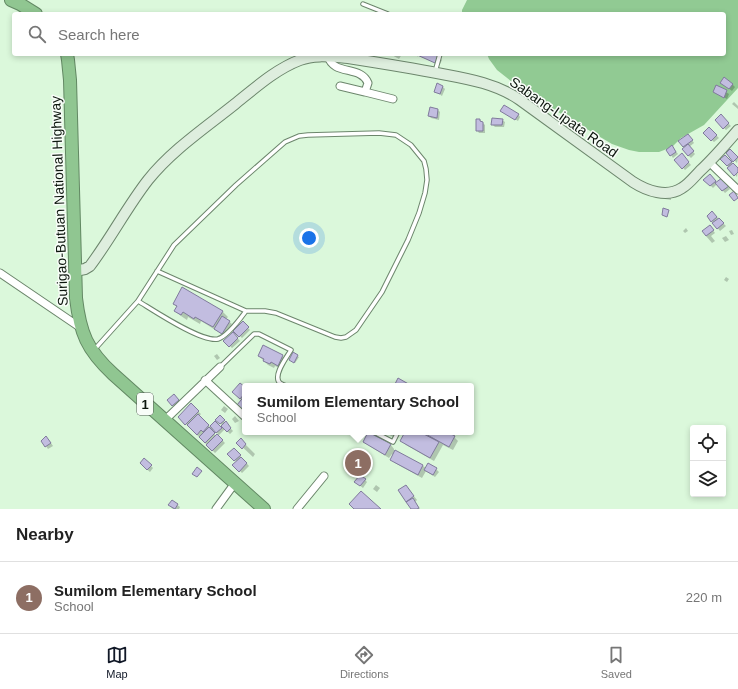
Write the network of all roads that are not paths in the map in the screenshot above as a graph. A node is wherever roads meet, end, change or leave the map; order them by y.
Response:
1 (11, 0) edge
2 (363, 4) dead end
3 (33, 12) edge
4 (383, 12) edge
5 (67, 56) edge
6 (328, 56) junction
7 (439, 56) edge
8 (434, 73) junction
9 (340, 86) dead end
10 (365, 92) junction
11 (394, 99) dead end
12 (738, 130) edge
13 (709, 162) junction
14 (737, 186) edge
15 (75, 271) junction
16 (157, 271) junction
17 (0, 273) edge
18 (138, 301) junction
19 (246, 311) junction
20 (81, 328) junction
21 (92, 352) junction
22 (220, 367) joint
23 (205, 380) junction
24 (280, 383) edge
25 (242, 414) edge
26 (164, 421) junction
27 (380, 435) edge
28 (396, 435) edge
29 (324, 476) dead end
30 (235, 483) junction
31 (216, 509) edge
32 (264, 509) edge
33 (297, 509) edge

1 - 3 highway
2 - 4 lane
5 - 15 highway, Surigao-Butuan National Highway / 1
6 - 8 main road, Sabang-Lipata Road
6 - 10 street
6 - 15 main road, Sabang-Lipata Road
7 - 8 lane
8 - 13 main road, Sabang-Lipata Road
9 - 10 street
10 - 11 street
12 - 13 main road, Sabang-Lipata Road
13 - 14 street
15 - 20 highway, Surigao-Butuan National Highway / 1
16 - 18 lane
16 - 19 lane
16 - 19 lane
17 - 20 street
18 - 19 lane
18 - 21 lane
20 - 21 highway, Surigao-Butuan National Highway / 1
21 - 26 highway, Surigao-Butuan National Highway / 1
22 - 23 street
22 - 24 lane
23 - 25 street
23 - 26 street
26 - 30 highway, Surigao-Butuan National Highway / 1
27 - 28 lane
29 - 33 street
30 - 31 street
30 - 32 highway, Surigao-Butuan National Highway / 1

